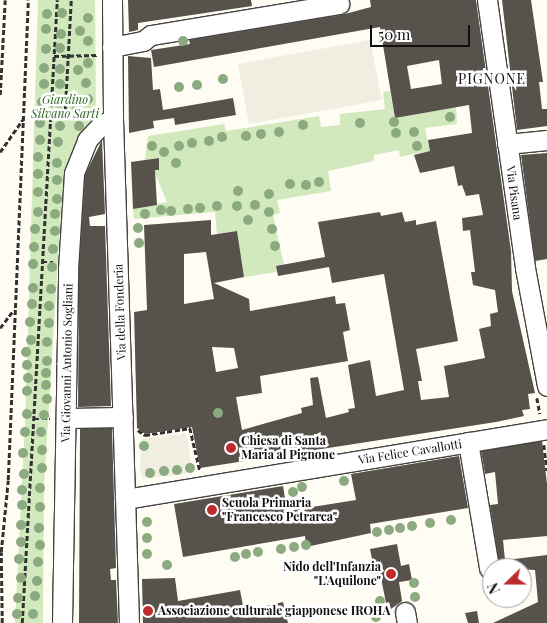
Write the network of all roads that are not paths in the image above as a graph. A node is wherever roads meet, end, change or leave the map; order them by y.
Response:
1 (112, 0) edge
2 (487, 0) edge
3 (339, 4) dead end
4 (105, 51) junction
5 (106, 114) junction
6 (547, 140) edge
7 (507, 144) junction
8 (541, 332) edge
9 (541, 388) edge
10 (67, 418) junction
11 (129, 423) junction
12 (542, 428) edge
13 (468, 442) junction
14 (124, 499) junction
15 (487, 558) edge
16 (62, 623) edge
17 (129, 623) edge

1 - 4 street, Via della Fonderia
2 - 7 street, Via Pisana
3 - 4 street
4 - 5 street, Via della Fonderia
5 - 10 street, Via Giovanni Antonio Sogliani
5 - 11 street, Via della Fonderia
6 - 7 street
7 - 8 street, Via Pisana
8 - 9 street, Via Pisana
10 - 11 street
10 - 16 street, Via Giovanni Antonio Sogliani
11 - 14 street, Via della Fonderia
12 - 13 street, Via Felice Cavallotti
13 - 14 street, Via Felice Cavallotti
13 - 15 street
14 - 17 street, Via della Fonderia

